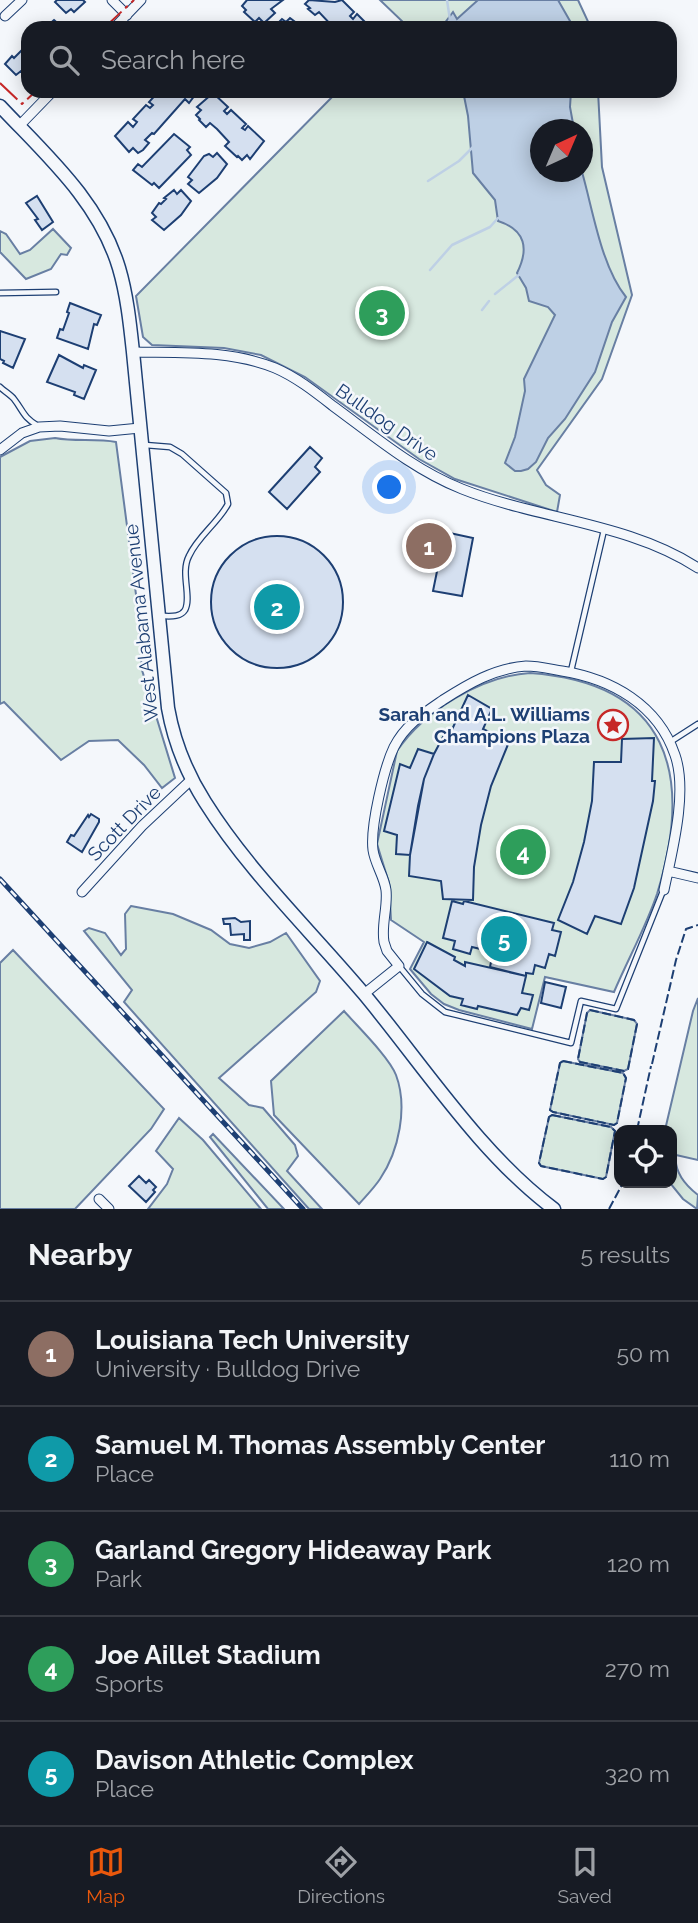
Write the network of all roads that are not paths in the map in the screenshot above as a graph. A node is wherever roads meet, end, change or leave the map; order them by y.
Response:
1 (22, 0) edge
2 (112, 0) edge
3 (141, 0) edge
4 (127, 15) junction
5 (5, 16) dead end
6 (121, 21) edge
7 (46, 98) edge
8 (0, 106) edge
9 (19, 126) junction
10 (56, 292) dead end
11 (0, 293) edge
12 (133, 352) junction
13 (0, 387) edge
14 (39, 426) junction
15 (140, 428) junction
16 (142, 445) junction
17 (0, 450) edge
18 (605, 529) junction
19 (698, 568) edge
20 (159, 616) junction
21 (570, 672) junction
22 (698, 724) edge
23 (670, 742) junction
24 (192, 779) junction
25 (668, 871) junction
26 (698, 878) edge
27 (664, 890) joint
28 (82, 892) dead end
29 (399, 967) junction
30 (364, 994) junction
31 (99, 1199) dead end
32 (109, 1209) edge
33 (554, 1209) edge

1 - 5 street
2 - 4 street
3 - 4 street
4 - 6 street
7 - 9 street
8 - 9 main road, West Alabama Avenue
9 - 12 main road, West Alabama Avenue
10 - 11 lane
12 - 15 main road, West Alabama Avenue
12 - 18 street, Bulldog Drive
13 - 14 lane
14 - 15 street
14 - 17 street
15 - 16 main road, West Alabama Avenue
16 - 20 main road, West Alabama Avenue
16 - 20 lane
18 - 19 street, Bulldog Drive
18 - 21 lane
20 - 24 main road, West Alabama Avenue
21 - 23 street
21 - 29 street
22 - 23 lane
23 - 25 street
24 - 28 street, Scott Drive
24 - 30 main road, West Alabama Avenue
25 - 26 street
25 - 27 street
27 - 29 lane
29 - 30 street
30 - 33 main road, West Alabama Avenue
31 - 32 street

